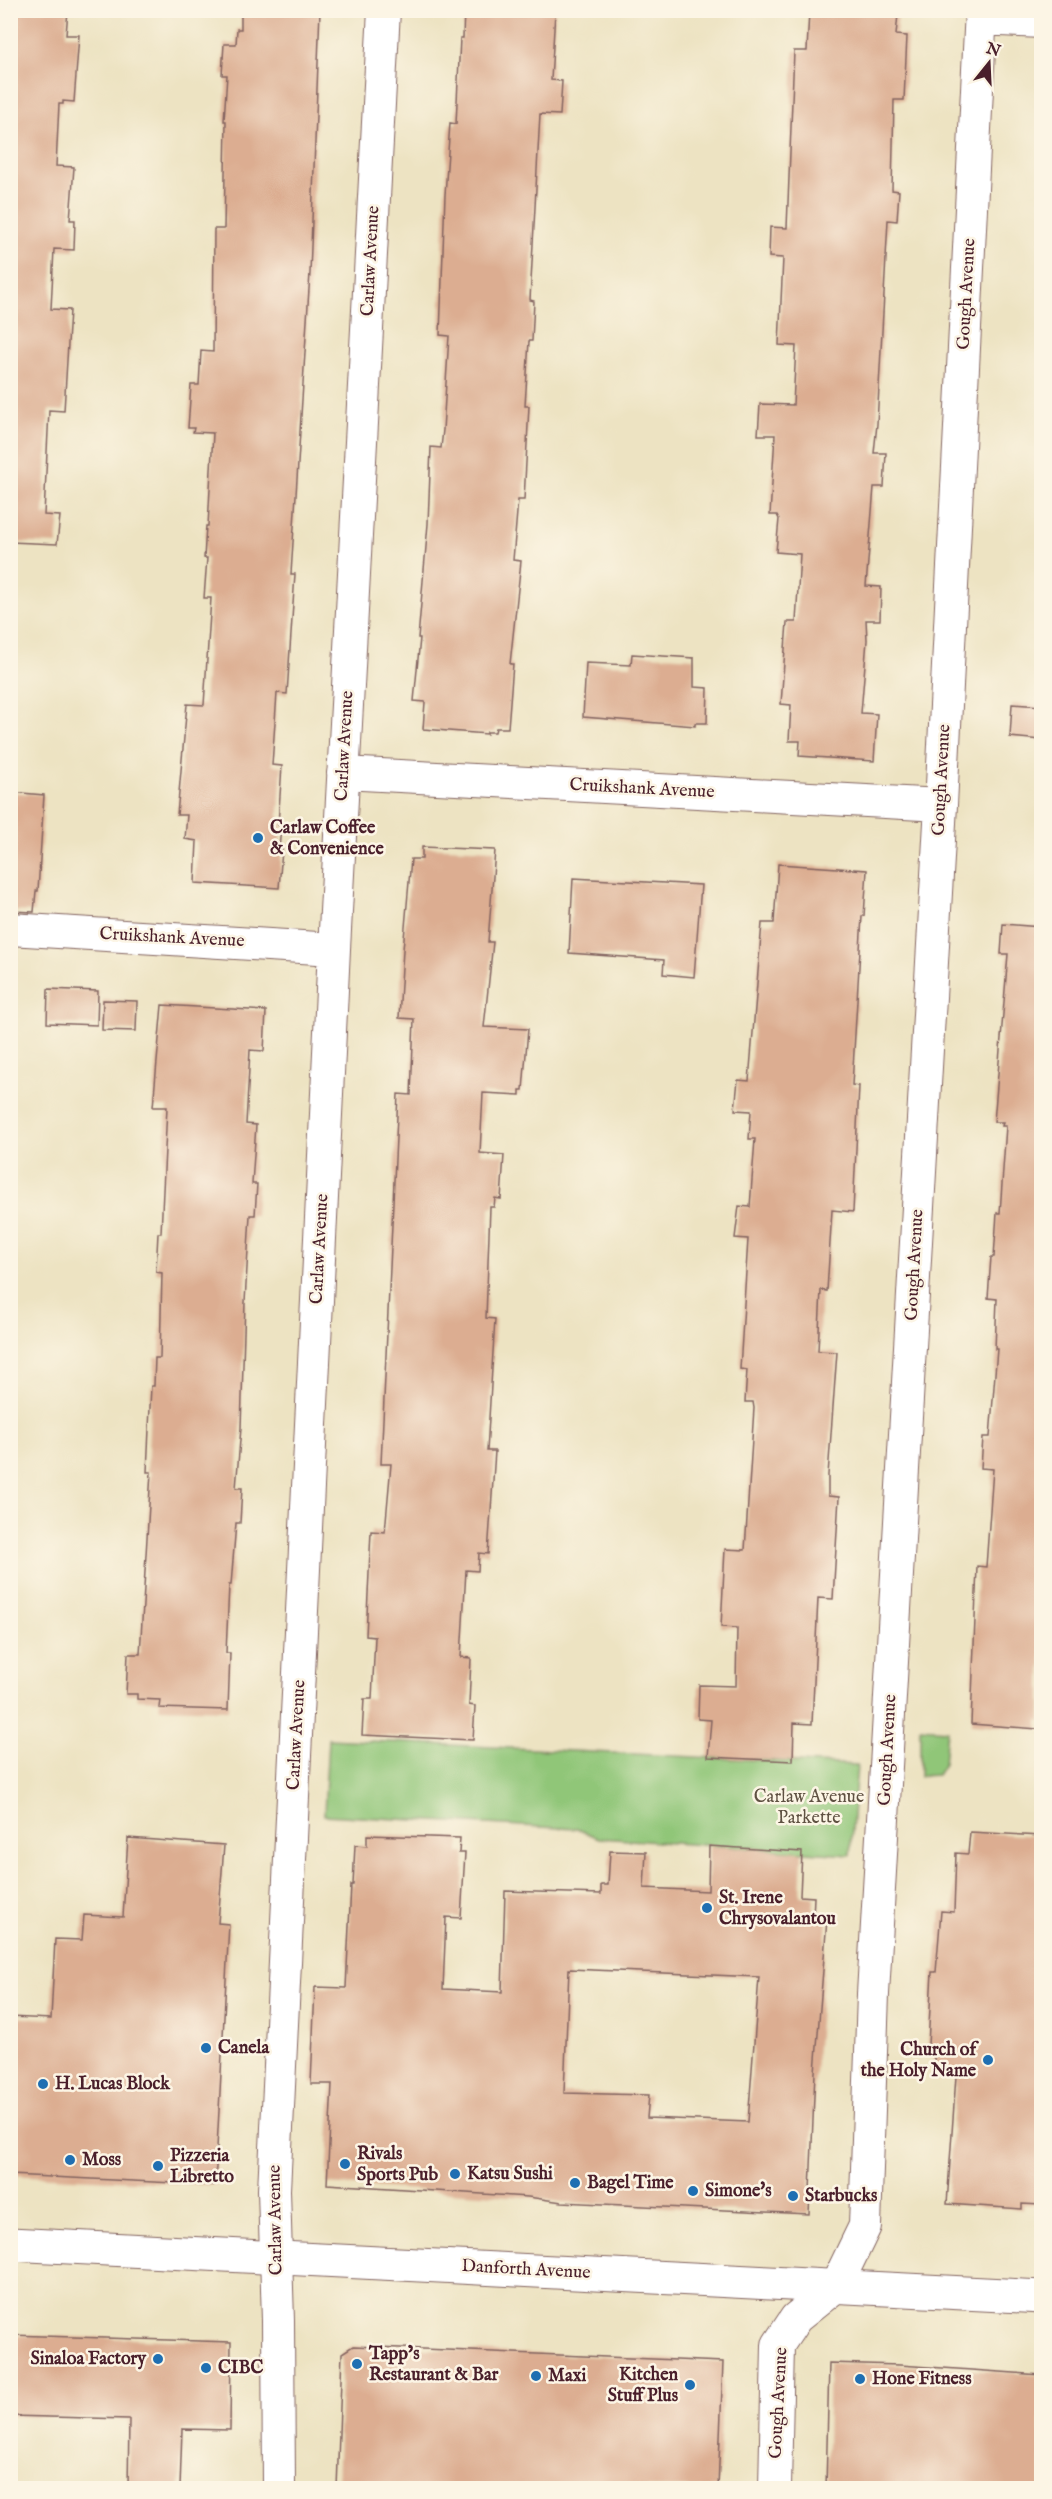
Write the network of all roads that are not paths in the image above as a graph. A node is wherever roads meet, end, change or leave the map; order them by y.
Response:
1 (384, 10) edge
2 (981, 15) edge
3 (1041, 22) edge
4 (343, 773) junction
5 (941, 805) junction
6 (10, 928) edge
7 (334, 949) junction
8 (10, 2244) edge
9 (276, 2258) junction
10 (836, 2286) junction
11 (1041, 2297) edge
12 (279, 2488) edge
13 (775, 2488) edge

1 - 4 street, Carlaw Avenue
2 - 3 street
2 - 5 street, Gough Avenue
4 - 5 street, Cruikshank Avenue
4 - 7 street, Carlaw Avenue
5 - 10 street, Gough Avenue
6 - 7 street, Cruikshank Avenue
7 - 9 street, Carlaw Avenue
8 - 9 main road, Danforth Avenue
9 - 10 main road, Danforth Avenue
9 - 12 street, Carlaw Avenue
10 - 11 main road, Danforth Avenue
10 - 13 street, Gough Avenue

